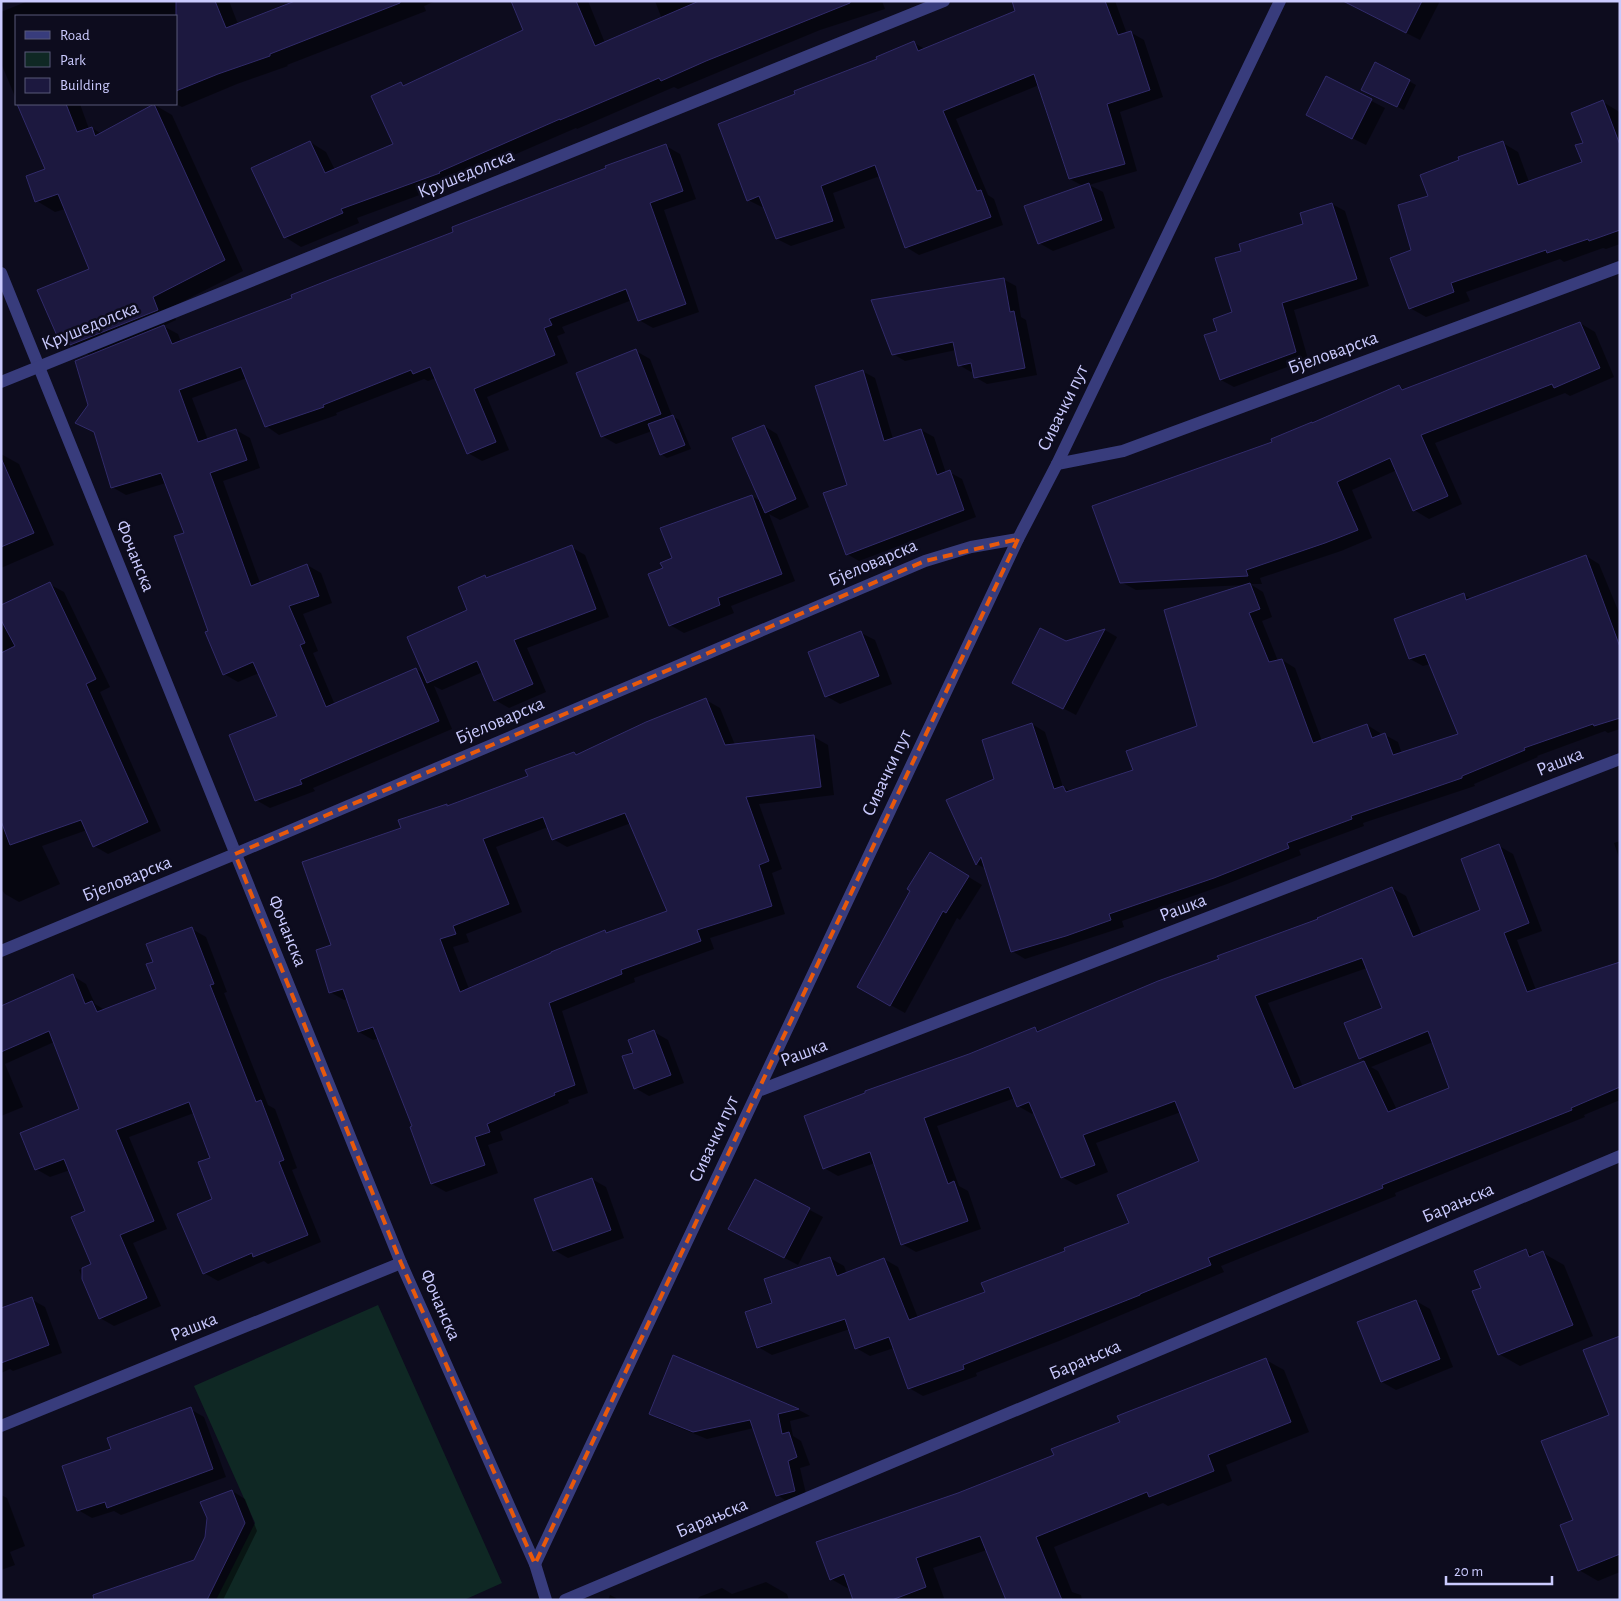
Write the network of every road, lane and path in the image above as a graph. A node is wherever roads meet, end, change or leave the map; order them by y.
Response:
1 (944, 1) edge
2 (1280, 1) edge
3 (1620, 267) edge
4 (1, 273) edge
5 (39, 366) junction
6 (1, 382) edge
7 (1057, 464) junction
8 (1018, 539) junction
9 (1620, 759) edge
10 (235, 854) junction
11 (1, 951) edge
12 (758, 1090) junction
13 (1620, 1156) edge
14 (401, 1264) junction
15 (1, 1426) edge
16 (535, 1564) junction
17 (546, 1600) edge
18 (565, 1600) edge

1 - 5 street, Крушедолска
2 - 7 street, Сивачки пут
3 - 7 street, Бјеловарска
4 - 5 street, Фочанска
5 - 6 street, Крушедолска
5 - 10 street, Фочанска
7 - 8 street, Сивачки пут
8 - 10 street, Бјеловарска
8 - 12 street, Сивачки пут
9 - 12 street, Рашка
10 - 11 street, Бјеловарска
10 - 14 street, Фочанска
12 - 16 street, Сивачки пут
13 - 18 street, Барањска
14 - 15 street, Рашка
14 - 16 street, Фочанска
16 - 17 street, Фочанска

